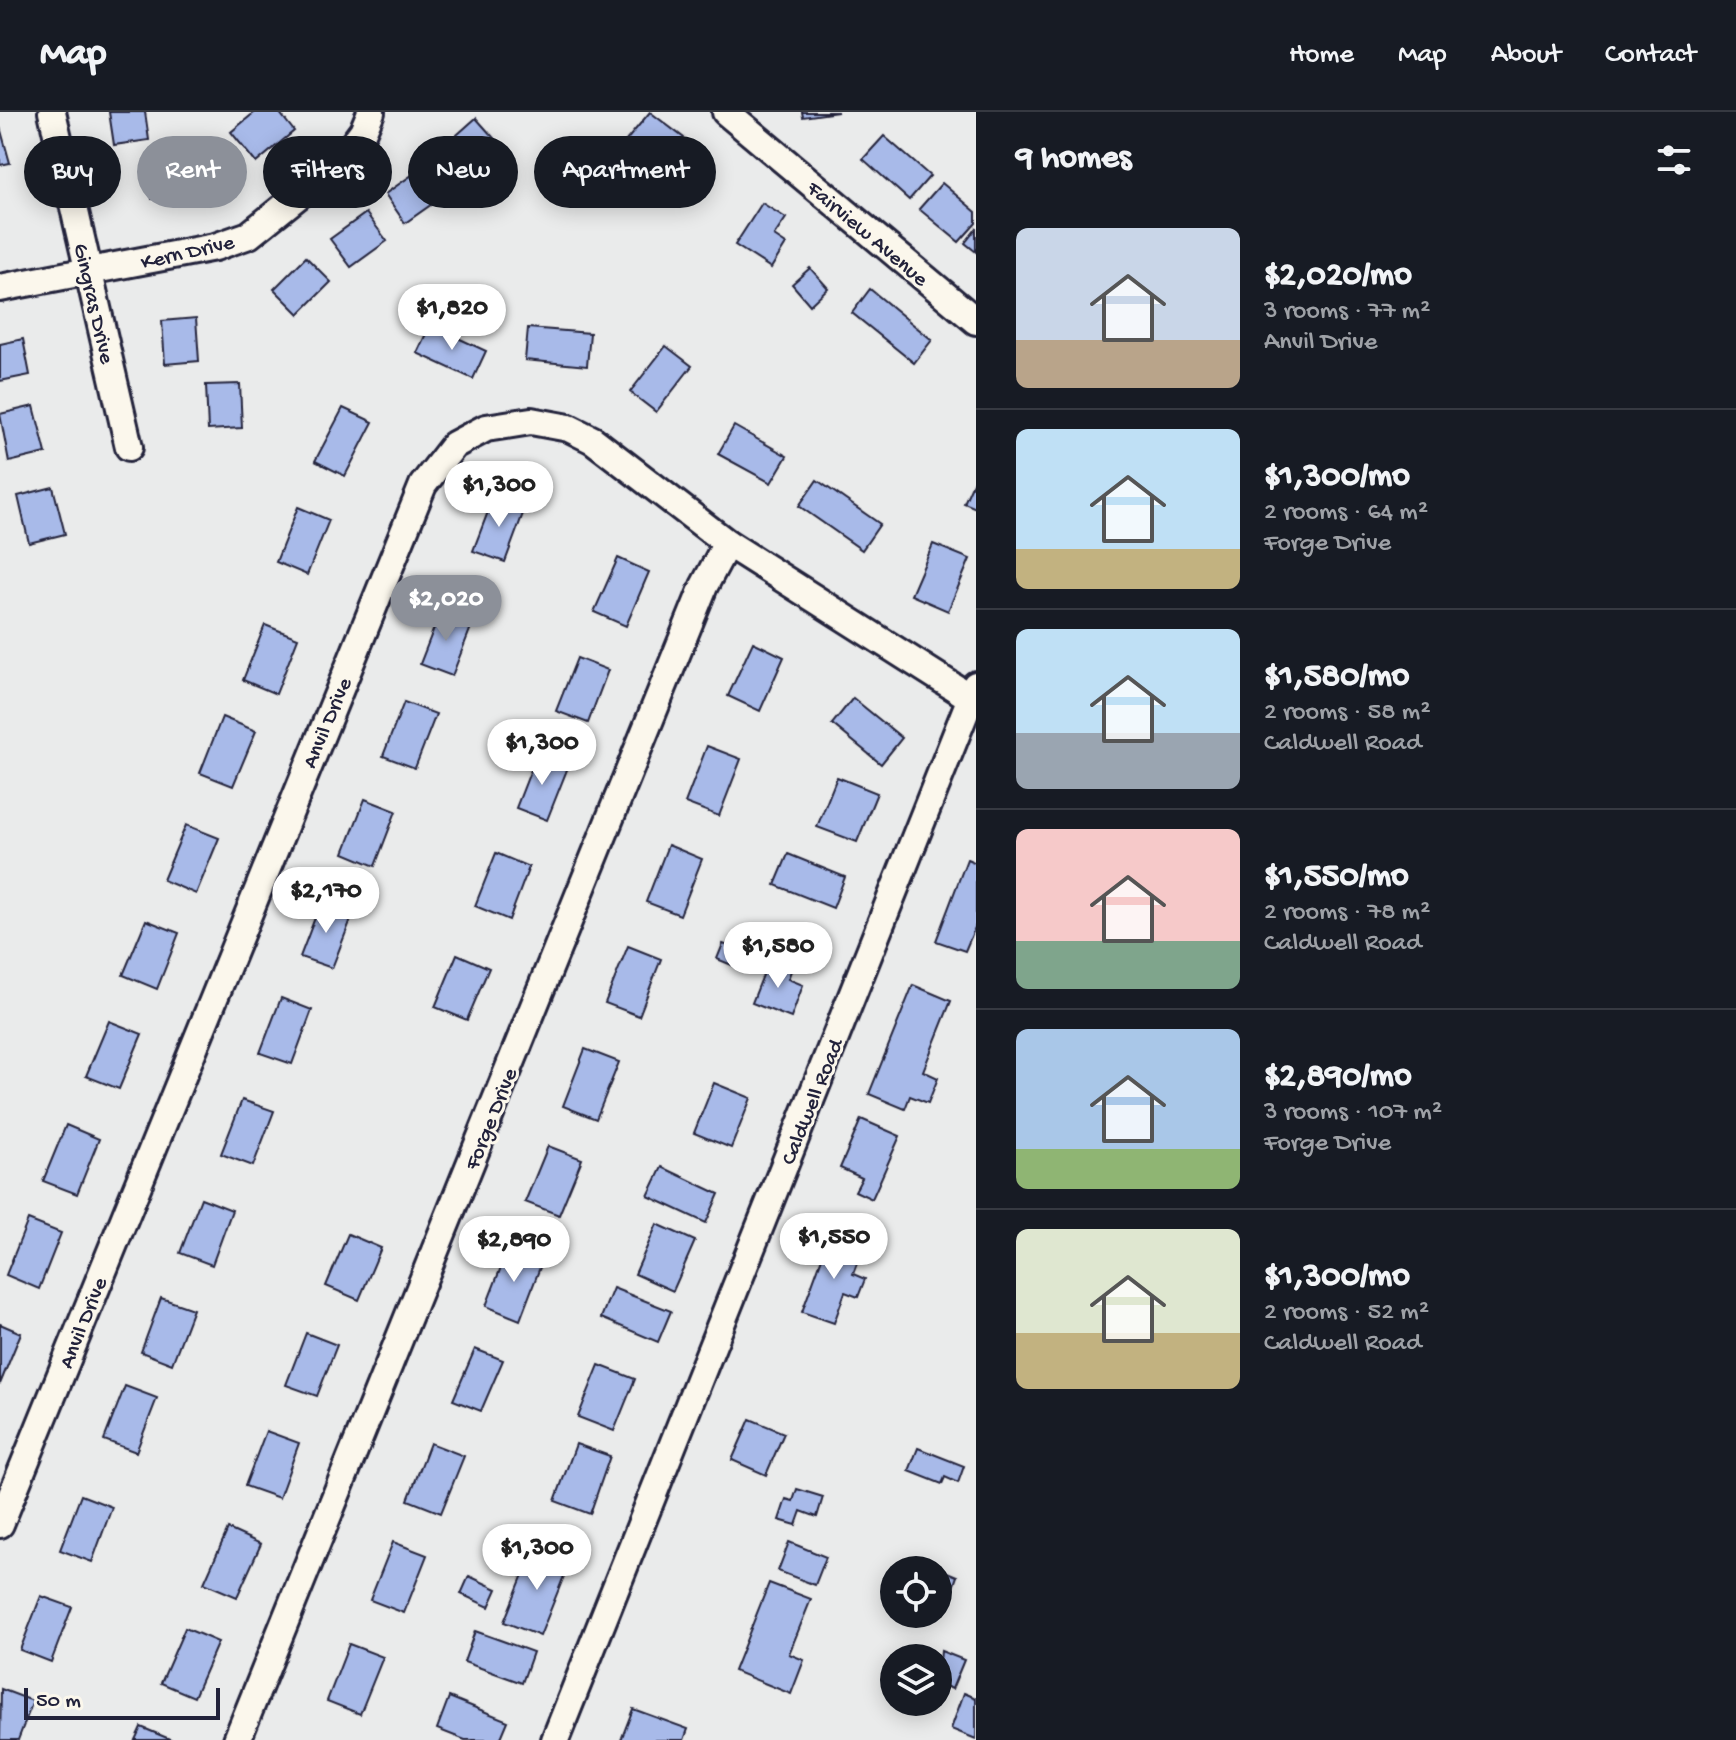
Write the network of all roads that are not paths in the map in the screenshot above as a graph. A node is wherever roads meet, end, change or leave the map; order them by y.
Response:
1 (52, 112) edge
2 (371, 112) edge
3 (726, 112) edge
4 (88, 272) junction
5 (0, 288) edge
6 (976, 321) edge
7 (129, 447) dead end
8 (727, 543) junction
9 (973, 692) edge
10 (0, 1524) edge
11 (237, 1740) edge
12 (555, 1740) edge

1 - 4 street, Gingras Drive
2 - 4 street, Kern Drive
3 - 6 street, Fairview Avenue
4 - 5 street, Kern Drive
4 - 7 street, Gingras Drive
8 - 9 street, Anvil Drive
8 - 10 street, Anvil Drive
8 - 11 street, Forge Drive
9 - 12 street, Caldwell Road

